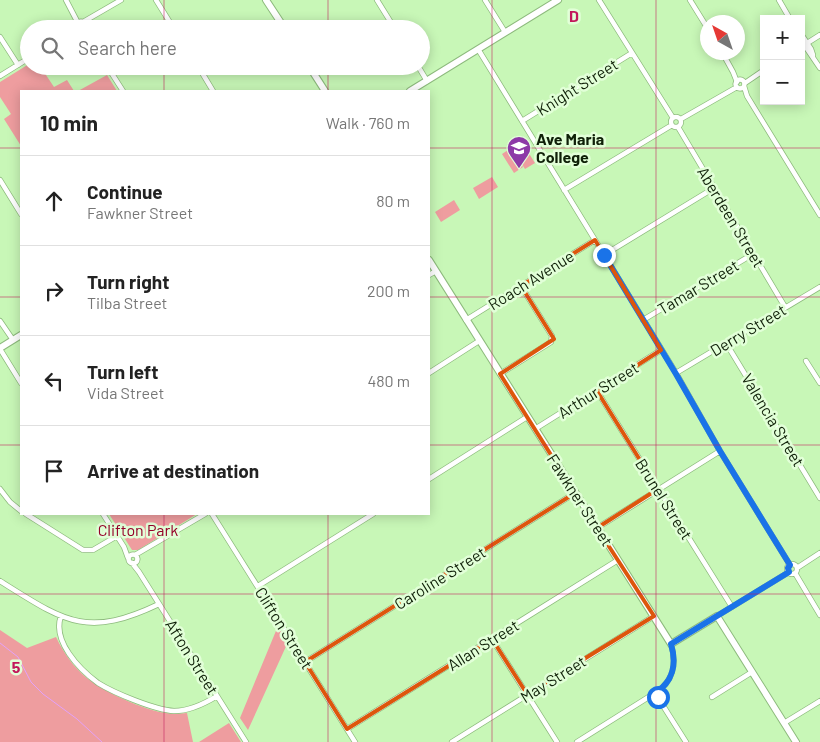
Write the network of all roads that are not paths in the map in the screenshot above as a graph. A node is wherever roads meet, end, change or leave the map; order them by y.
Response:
1 (66, 0) edge
2 (121, 0) edge
3 (156, 0) edge
4 (266, 0) edge
5 (377, 0) edge
6 (485, 0) edge
7 (558, 0) edge
8 (599, 0) edge
9 (690, 0) edge
10 (779, 0) edge
11 (788, 15) edge
12 (700, 16) edge
13 (78, 20) edge
14 (89, 20) edge
15 (168, 20) edge
16 (279, 20) edge
17 (389, 20) edge
18 (505, 32) junction
19 (820, 35) edge
20 (0, 37) edge
21 (805, 43) edge
22 (805, 45) edge
23 (478, 49) junction
24 (632, 54) junction
25 (726, 60) edge
26 (18, 65) joint
27 (820, 68) edge
28 (760, 72) edge
29 (113, 75) edge
30 (203, 75) edge
31 (314, 75) edge
32 (424, 75) edge
33 (0, 76) edge
34 (427, 80) junction
35 (740, 84) junction
36 (122, 90) edge
37 (212, 90) edge
38 (323, 90) edge
39 (412, 90) edge
40 (673, 118) junction
41 (681, 119) junction
42 (522, 121) junction
43 (675, 126) junction
44 (0, 180) edge
45 (714, 188) junction
46 (564, 190) junction
47 (20, 212) edge
48 (820, 215) edge
49 (595, 240) junction
50 (753, 254) junction
51 (604, 255) junction
52 (430, 262) edge
53 (436, 271) junction
54 (430, 274) edge
55 (521, 286) junction
56 (820, 287) edge
57 (785, 307) junction
58 (466, 320) junction
59 (643, 320) junction
60 (0, 321) edge
61 (20, 336) edge
62 (12, 340) junction
63 (479, 341) junction
64 (726, 343) junction
65 (0, 349) edge
66 (661, 350) junction
67 (806, 361) dead end
68 (430, 371) edge
69 (500, 374) junction
70 (676, 374) junction
71 (20, 381) edge
72 (820, 383) edge
73 (597, 391) junction
74 (527, 418) junction
75 (535, 429) junction
76 (720, 451) junction
77 (430, 478) edge
78 (0, 489) edge
79 (658, 489) junction
80 (575, 493) junction
81 (820, 498) edge
82 (20, 510) edge
83 (28, 515) edge
84 (104, 515) edge
85 (202, 515) edge
86 (213, 515) edge
87 (371, 515) edge
88 (597, 528) junction
89 (117, 536) junction
90 (820, 553) edge
91 (133, 558) junction
92 (618, 560) junction
93 (790, 565) junction
94 (797, 568) junction
95 (789, 572) junction
96 (795, 573) junction
97 (0, 581) edge
98 (258, 586) junction
99 (160, 604) junction
100 (732, 607) junction
101 (820, 615) edge
102 (61, 616) junction
103 (654, 616) junction
104 (718, 616) junction
105 (492, 639) junction
106 (671, 644) junction
107 (305, 662) junction
108 (752, 672) junction
109 (655, 693) junction
110 (527, 694) junction
111 (217, 696) junction
112 (712, 697) dead end
113 (820, 701) edge
114 (784, 723) junction
115 (347, 729) junction
116 (246, 742) edge
117 (355, 742) edge
118 (452, 742) edge
119 (557, 742) edge
120 (577, 742) edge
121 (686, 742) edge
122 (796, 742) edge

1 - 13 street
2 - 14 street
3 - 15 street
4 - 16 street
5 - 17 street
6 - 18 street
7 - 18 street
8 - 24 street
9 - 12 street
10 - 11 street
18 - 23 street
19 - 21 street
20 - 26 street
22 - 27 street
23 - 34 street
23 - 42 street
24 - 40 street
24 - 42 street, Knight Street
25 - 35 street
26 - 33 street
28 - 35 street
29 - 36 street
30 - 37 street
31 - 38 street
32 - 34 street
34 - 39 street
35 - 41 street
35 - 48 street
40 - 41 street
40 - 43 street
41 - 43 street
42 - 46 street
43 - 45 street, Aberdeen Street
43 - 46 street
44 - 47 street
45 - 50 street, Aberdeen Street
45 - 51 street
46 - 49 street
49 - 51 street
49 - 55 street, Roach Avenue
50 - 57 street, Aberdeen Street
50 - 59 street, Tamar Street
51 - 59 street
52 - 53 street, Fawkner Street
53 - 54 street
53 - 58 street, Fawkner Street
55 - 58 street, Roach Avenue
55 - 69 street
56 - 57 street, Derry Street
57 - 64 street, Derry Street
58 - 63 street, Fawkner Street
59 - 66 street
60 - 62 street
61 - 62 street
62 - 65 street
63 - 68 street
63 - 69 street, Fawkner Street
64 - 70 street, Derry Street
64 - 81 street, Valencia Street
65 - 71 street
66 - 70 street
66 - 73 street, Arthur Street
67 - 72 street
69 - 74 street, Fawkner Street
70 - 76 street
73 - 75 street, Arthur Street
73 - 79 street, Brunel Street
74 - 75 street, Fawkner Street
74 - 77 street
75 - 80 street, Fawkner Street
76 - 79 street
76 - 93 street
78 - 82 street
79 - 88 street
79 - 100 street, Brunel Street
80 - 88 street, Fawkner Street
80 - 107 street, Caroline Street
83 - 89 street
84 - 89 street
85 - 91 street
86 - 98 street, Clifton Street
87 - 98 street
88 - 92 street, Fawkner Street
89 - 91 street
90 - 94 street
91 - 99 street, Afton Street
92 - 103 street, Fawkner Street
92 - 105 street, Allan Street
93 - 94 street
93 - 95 street
94 - 96 street
95 - 96 street
95 - 100 street
96 - 101 street
97 - 102 street
98 - 107 street, Clifton Street
99 - 102 street
99 - 111 street, Afton Street
100 - 104 street
102 - 111 street
103 - 106 street, Fawkner Street
103 - 110 street, May Street
104 - 106 street
104 - 108 street
105 - 110 street
105 - 115 street, Allan Street
106 - 109 street, Fawkner Street
107 - 115 street, Clifton Street
108 - 112 street
108 - 114 street
109 - 120 street, Fawkner Street
109 - 121 street
110 - 118 street, May Street
110 - 119 street
111 - 116 street, Afton Street
113 - 114 street
114 - 122 street
115 - 117 street, Clifton Street

